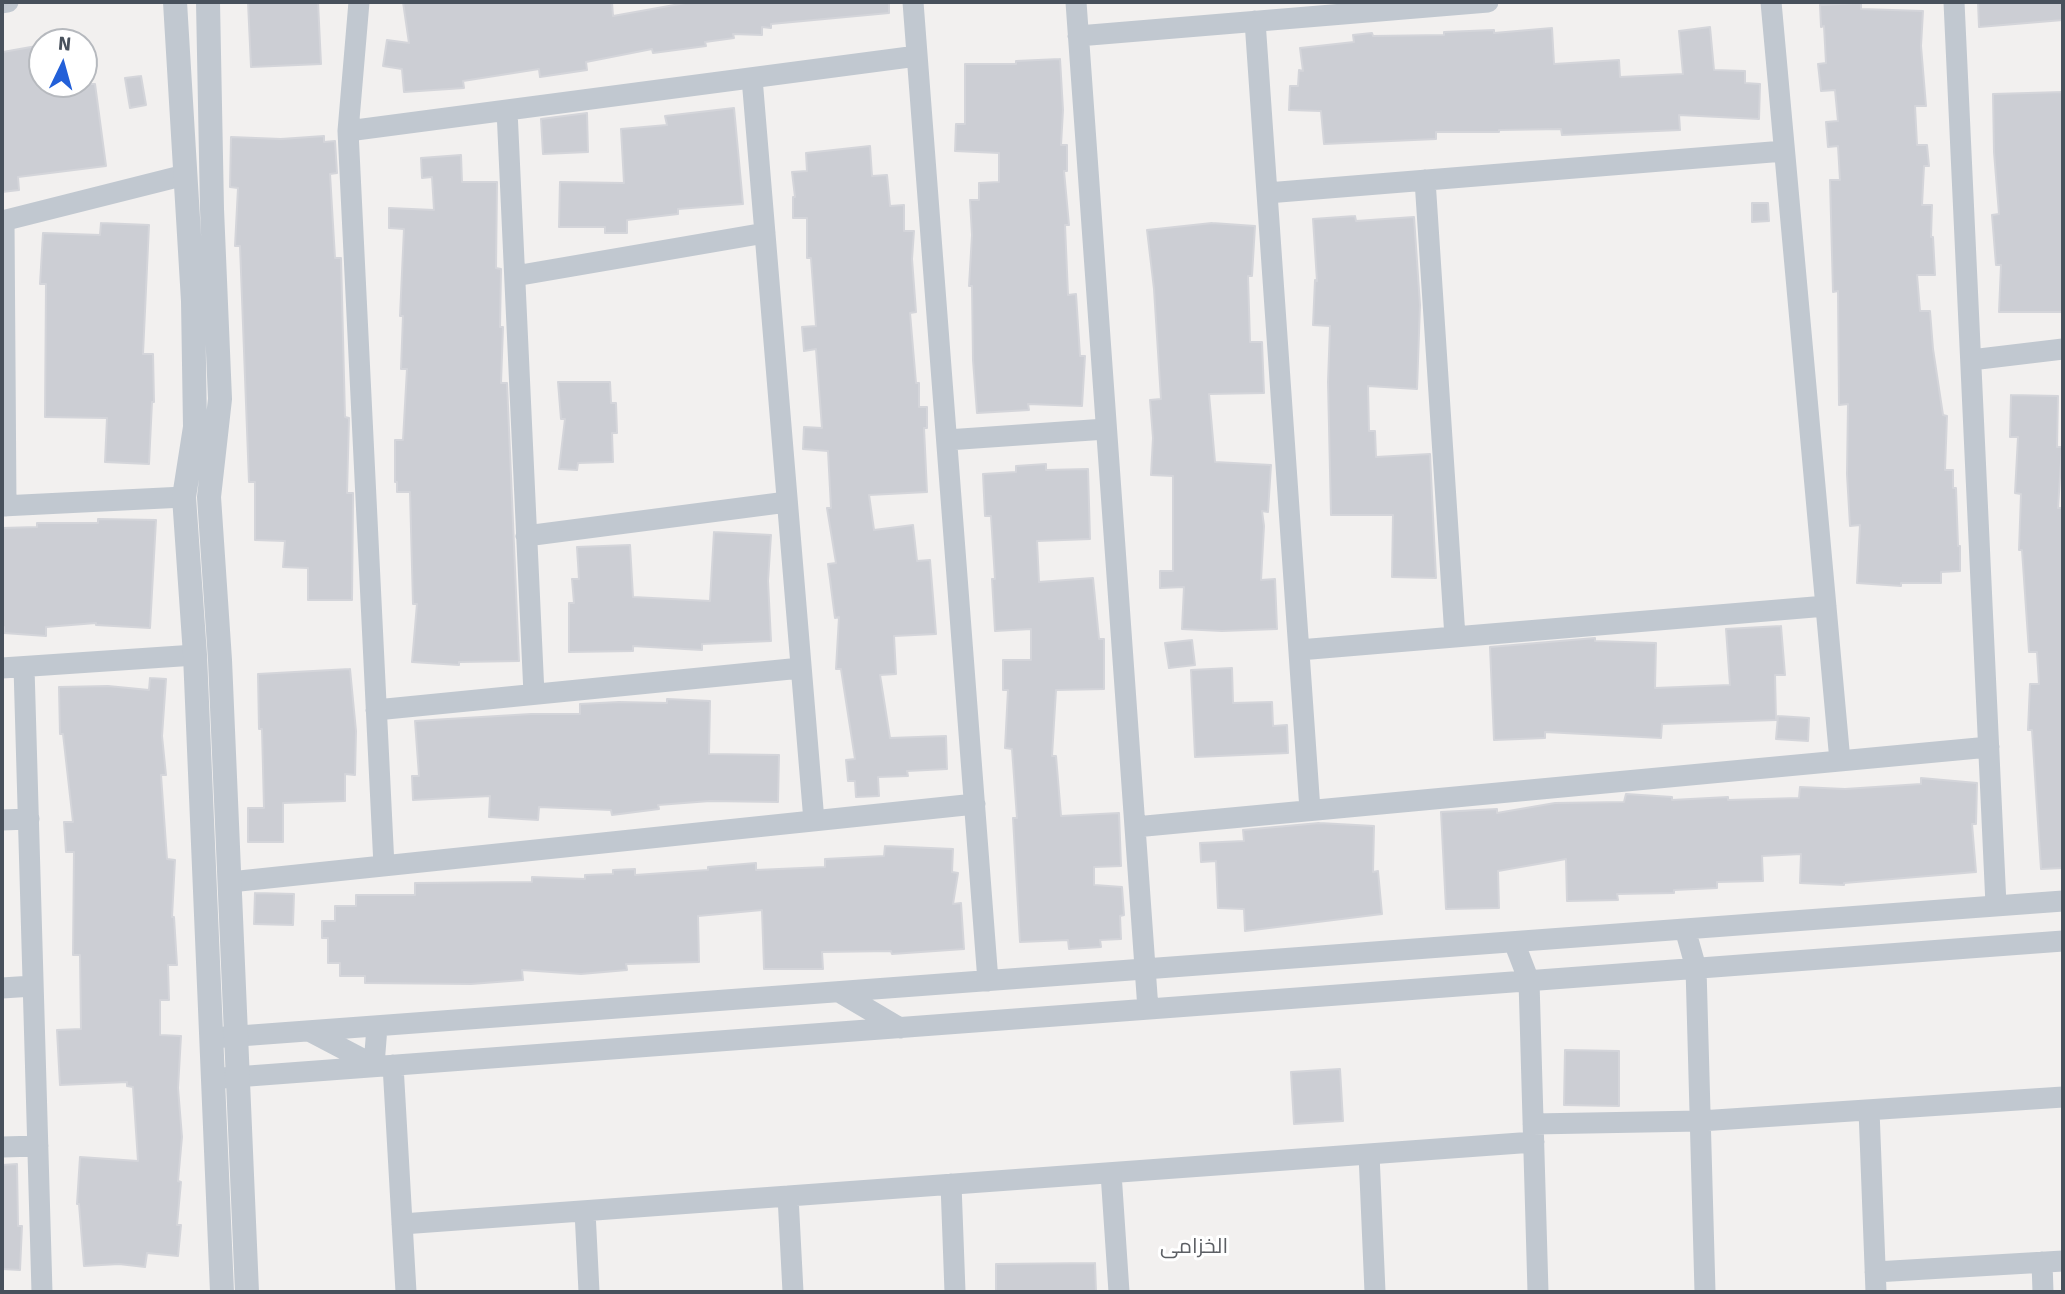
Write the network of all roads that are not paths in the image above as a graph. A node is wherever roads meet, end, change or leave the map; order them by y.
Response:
1 (8, 2) edge
2 (175, 2) edge
3 (208, 2) edge
4 (359, 2) edge
5 (913, 2) edge
6 (1076, 2) edge
7 (1488, 2) edge
8 (1771, 2) edge
9 (1954, 2) edge
10 (2, 4) edge
11 (1255, 21) junction
12 (1078, 36) junction
13 (917, 56) junction
14 (752, 78) junction
15 (507, 110) junction
16 (348, 131) junction
17 (1784, 151) junction
18 (185, 175) junction
19 (1425, 180) junction
20 (1266, 193) junction
21 (3, 221) edge
22 (765, 233) junction
23 (515, 276) junction
24 (3, 346) edge
25 (2063, 349) edge
26 (1971, 360) junction
27 (1106, 429) junction
28 (947, 440) junction
29 (184, 497) junction
30 (787, 502) junction
31 (4, 506) edge
32 (526, 536) junction
33 (1826, 606) junction
34 (1455, 637) junction
35 (1299, 650) junction
36 (195, 655) junction
37 (24, 667) junction
38 (2, 668) edge
39 (801, 668) junction
40 (534, 694) junction
41 (376, 710) junction
42 (1989, 747) junction
43 (1840, 761) junction
44 (975, 804) junction
45 (1310, 810) junction
46 (29, 819) junction
47 (2, 820) edge
48 (814, 821) junction
49 (1135, 827) junction
50 (384, 866) junction
51 (230, 882) junction
52 (2063, 901) edge
53 (1996, 905) junction
54 (1685, 929) junction
55 (2063, 941) edge
56 (1514, 942) junction
57 (1696, 968) junction
58 (1145, 969) junction
59 (988, 981) junction
60 (1529, 981) junction
61 (33, 986) junction
62 (2, 988) edge
63 (839, 992) junction
64 (1148, 1009) junction
65 (377, 1027) junction
66 (900, 1028) junction
67 (311, 1031) junction
68 (224, 1038) junction
69 (393, 1065) junction
70 (238, 1077) junction
71 (213, 1078) junction
72 (2063, 1097) edge
73 (1869, 1110) junction
74 (1700, 1121) junction
75 (1533, 1133) junction
76 (38, 1146) junction
77 (2, 1147) edge
78 (1369, 1154) junction
79 (1111, 1173) junction
80 (951, 1184) junction
81 (788, 1196) junction
82 (585, 1211) junction
83 (402, 1224) junction
84 (2053, 1261) edge
85 (1875, 1282) edge
86 (42, 1292) edge
87 (222, 1292) edge
88 (247, 1292) edge
89 (406, 1292) edge
90 (589, 1292) edge
91 (793, 1292) edge
92 (956, 1292) edge
93 (1119, 1292) edge
94 (1375, 1292) edge
95 (1538, 1292) edge
96 (1705, 1292) edge
97 (2043, 1292) edge

1 - 10 street
2 - 18 street
3 - 51 street
4 - 16 street
5 - 13 street
6 - 12 street
7 - 11 street
8 - 17 street
9 - 26 street
11 - 12 street
11 - 20 street
12 - 27 street
13 - 14 street
13 - 28 street
14 - 15 street
14 - 22 street
15 - 16 street
15 - 23 street
16 - 41 street
17 - 19 street
17 - 33 street
18 - 21 street
18 - 29 street
19 - 20 street
19 - 34 street
20 - 35 street
21 - 24 street
22 - 23 street
22 - 30 street
23 - 32 street
24 - 31 street
25 - 26 street
26 - 42 street
27 - 28 street
27 - 49 street
28 - 44 street
29 - 31 street
29 - 36 street
30 - 32 street
30 - 39 street
32 - 40 street
33 - 34 street
33 - 43 street
34 - 35 street
35 - 45 street
36 - 37 street
36 - 68 street
37 - 38 street
37 - 46 street
39 - 40 street
39 - 48 street
40 - 41 street
41 - 50 street
42 - 43 street
42 - 53 street
43 - 45 street
44 - 48 street
44 - 59 street
45 - 49 street
46 - 47 street
46 - 61 street
48 - 50 street
49 - 58 street
50 - 51 street
51 - 68 street
52 - 53 street
53 - 54 street
54 - 56 street
54 - 57 street
55 - 57 street
56 - 58 street
56 - 60 street
57 - 60 street
57 - 74 street
58 - 59 street
58 - 64 street
59 - 63 street
60 - 64 street
60 - 75 street
61 - 62 street
61 - 76 street
63 - 65 street
63 - 66 street
64 - 66 street
65 - 67 street
65 - 67 street
66 - 69 street
67 - 68 street
68 - 70 street
68 - 71 street
69 - 70 street
69 - 83 street
70 - 71 street
70 - 88 street
71 - 87 street
72 - 73 street
73 - 74 street
73 - 85 street
74 - 75 street
74 - 96 street
75 - 78 street
75 - 95 street
76 - 77 street
76 - 86 street
78 - 79 street
78 - 94 street
79 - 80 street
79 - 93 street
80 - 81 street
80 - 92 street
81 - 82 street
81 - 91 street
82 - 83 street
82 - 90 street
83 - 89 street
84 - 85 street
84 - 97 street

